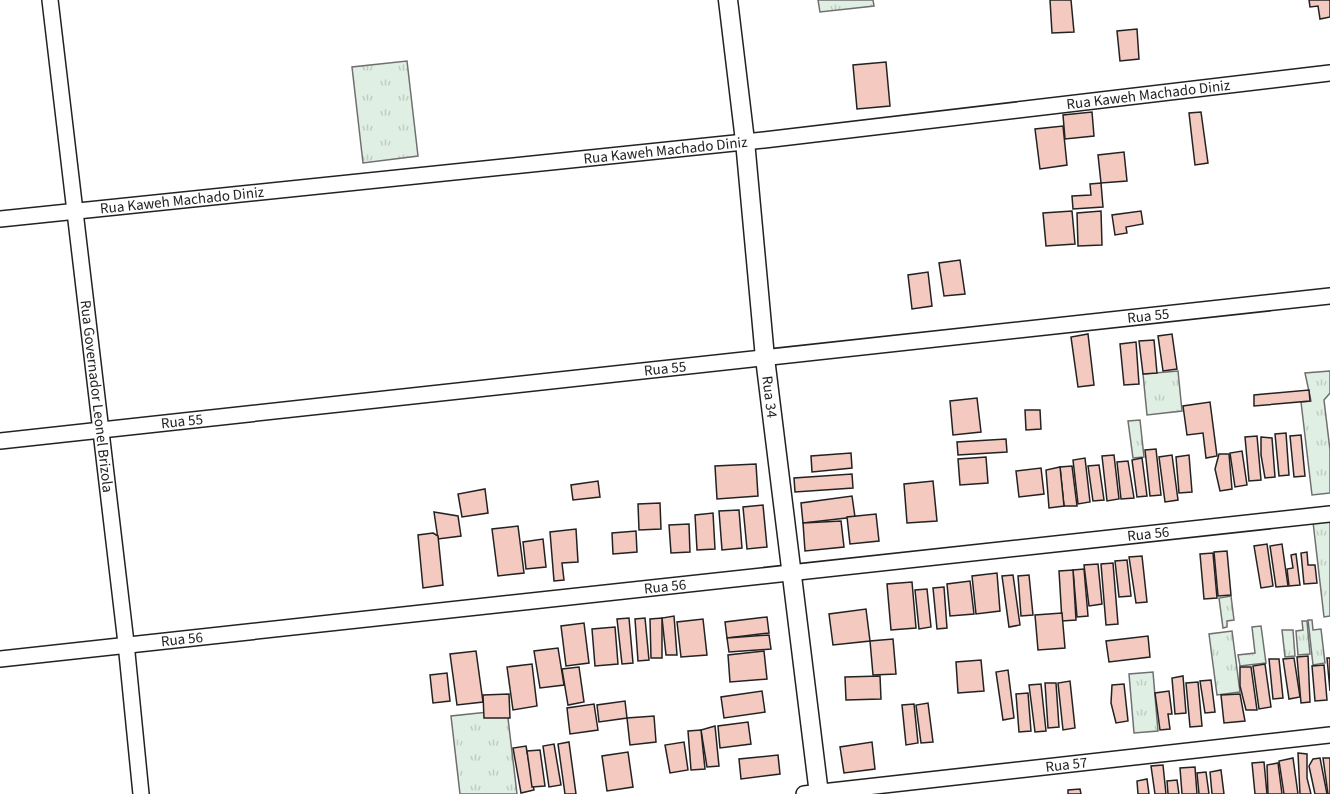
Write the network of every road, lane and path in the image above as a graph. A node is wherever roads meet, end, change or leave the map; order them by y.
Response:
1 (50, 0) edge
2 (728, 0) edge
3 (1330, 73) edge
4 (745, 141) junction
5 (73, 210) junction
6 (0, 219) edge
7 (1330, 296) edge
8 (765, 358) junction
9 (100, 428) junction
10 (0, 441) edge
11 (1330, 514) edge
12 (793, 574) junction
13 (126, 644) junction
14 (0, 658) edge
15 (1330, 735) edge
16 (814, 793) edge
17 (141, 794) edge

1 - 5 street, Rua Governador Leonel Brizola
2 - 4 street, Rua 34
3 - 4 street, Rua Kaweh Machado Diniz
4 - 5 street, Rua Kaweh Machado Diniz
4 - 8 street, Rua 34
5 - 6 street, Rua Kaweh Machado Diniz
5 - 9 street, Rua Governador Leonel Brizola
7 - 8 street, Rua 55
8 - 9 street, Rua 55
8 - 12 street, Rua 34
9 - 10 street, Rua 55
9 - 13 street, Rua Governador Leonel Brizola
11 - 12 street, Rua 56
12 - 13 street, Rua 56
12 - 16 street, Rua 34
13 - 14 street, Rua 56
13 - 17 street, Rua Governador Leonel Brizola
15 - 16 street, Rua 57

